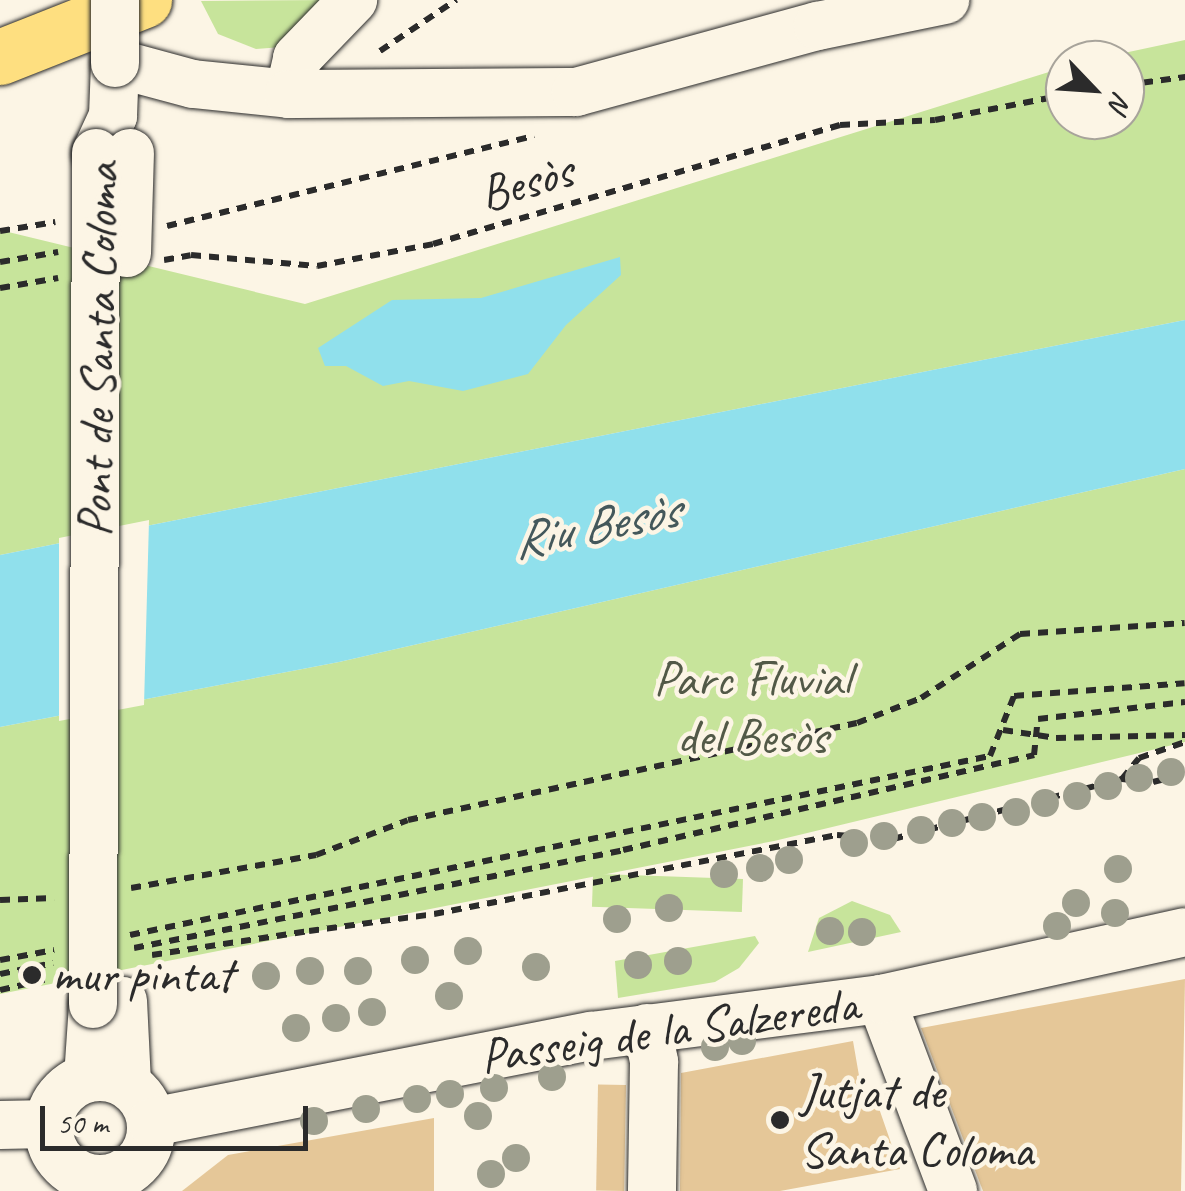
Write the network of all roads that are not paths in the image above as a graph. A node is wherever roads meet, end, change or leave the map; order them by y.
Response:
1 (82, 0) edge
2 (115, 0) edge
3 (144, 0) edge
4 (353, 0) edge
5 (944, 0) edge
6 (0, 56) edge
7 (114, 64) junction
8 (289, 94) junction
9 (1185, 932) edge
10 (881, 999) junction
11 (647, 1028) junction
12 (122, 1095) junction
13 (49, 1124) junction
14 (0, 1125) edge
15 (103, 1183) edge
16 (652, 1191) edge
17 (952, 1191) edge

1 - 6 highway
2 - 7 street, Pont de Santa Coloma, bridge
3 - 6 highway
4 - 8 street
5 - 8 street
7 - 8 street
7 - 12 street, Pont de Santa Coloma, bridge
9 - 10 street, Passeig de la Salzereda
10 - 11 street, Passeig de la Salzereda
10 - 17 street
11 - 12 street, Passeig de la Salzereda
11 - 16 street
12 - 13 street
12 - 15 street
13 - 14 street
13 - 15 street

